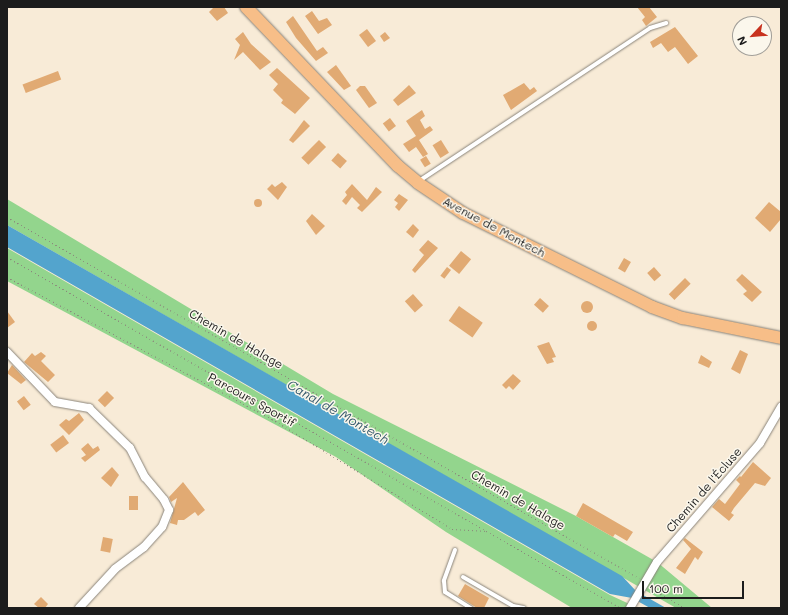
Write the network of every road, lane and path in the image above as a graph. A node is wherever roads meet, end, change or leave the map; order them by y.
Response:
1 (246, 7) edge
2 (666, 23) dead end
3 (418, 183) junction
4 (7, 218) edge
5 (7, 257) edge
6 (7, 277) edge
7 (781, 338) edge
8 (7, 352) edge
9 (781, 407) edge
10 (489, 531) junction
11 (455, 550) dead end
12 (463, 577) dead end
13 (644, 585) junction
14 (512, 607) edge
15 (630, 607) edge
16 (79, 608) edge
17 (471, 608) edge
18 (524, 608) edge
19 (621, 608) edge
20 (685, 608) edge

1 - 3 main road, Avenue de Montech
2 - 3 lane
3 - 7 main road, Avenue de Montech
4 - 13 path, Chemin de Halage
5 - 10 path
6 - 10 path, Parcours Sportif
8 - 16 street
9 - 13 street, Chemin de l'Écluse
10 - 19 path
11 - 17 lane
12 - 14 lane
13 - 15 street, Chemin de l'Écluse
13 - 20 path, Chemin de Halage
14 - 18 lane

